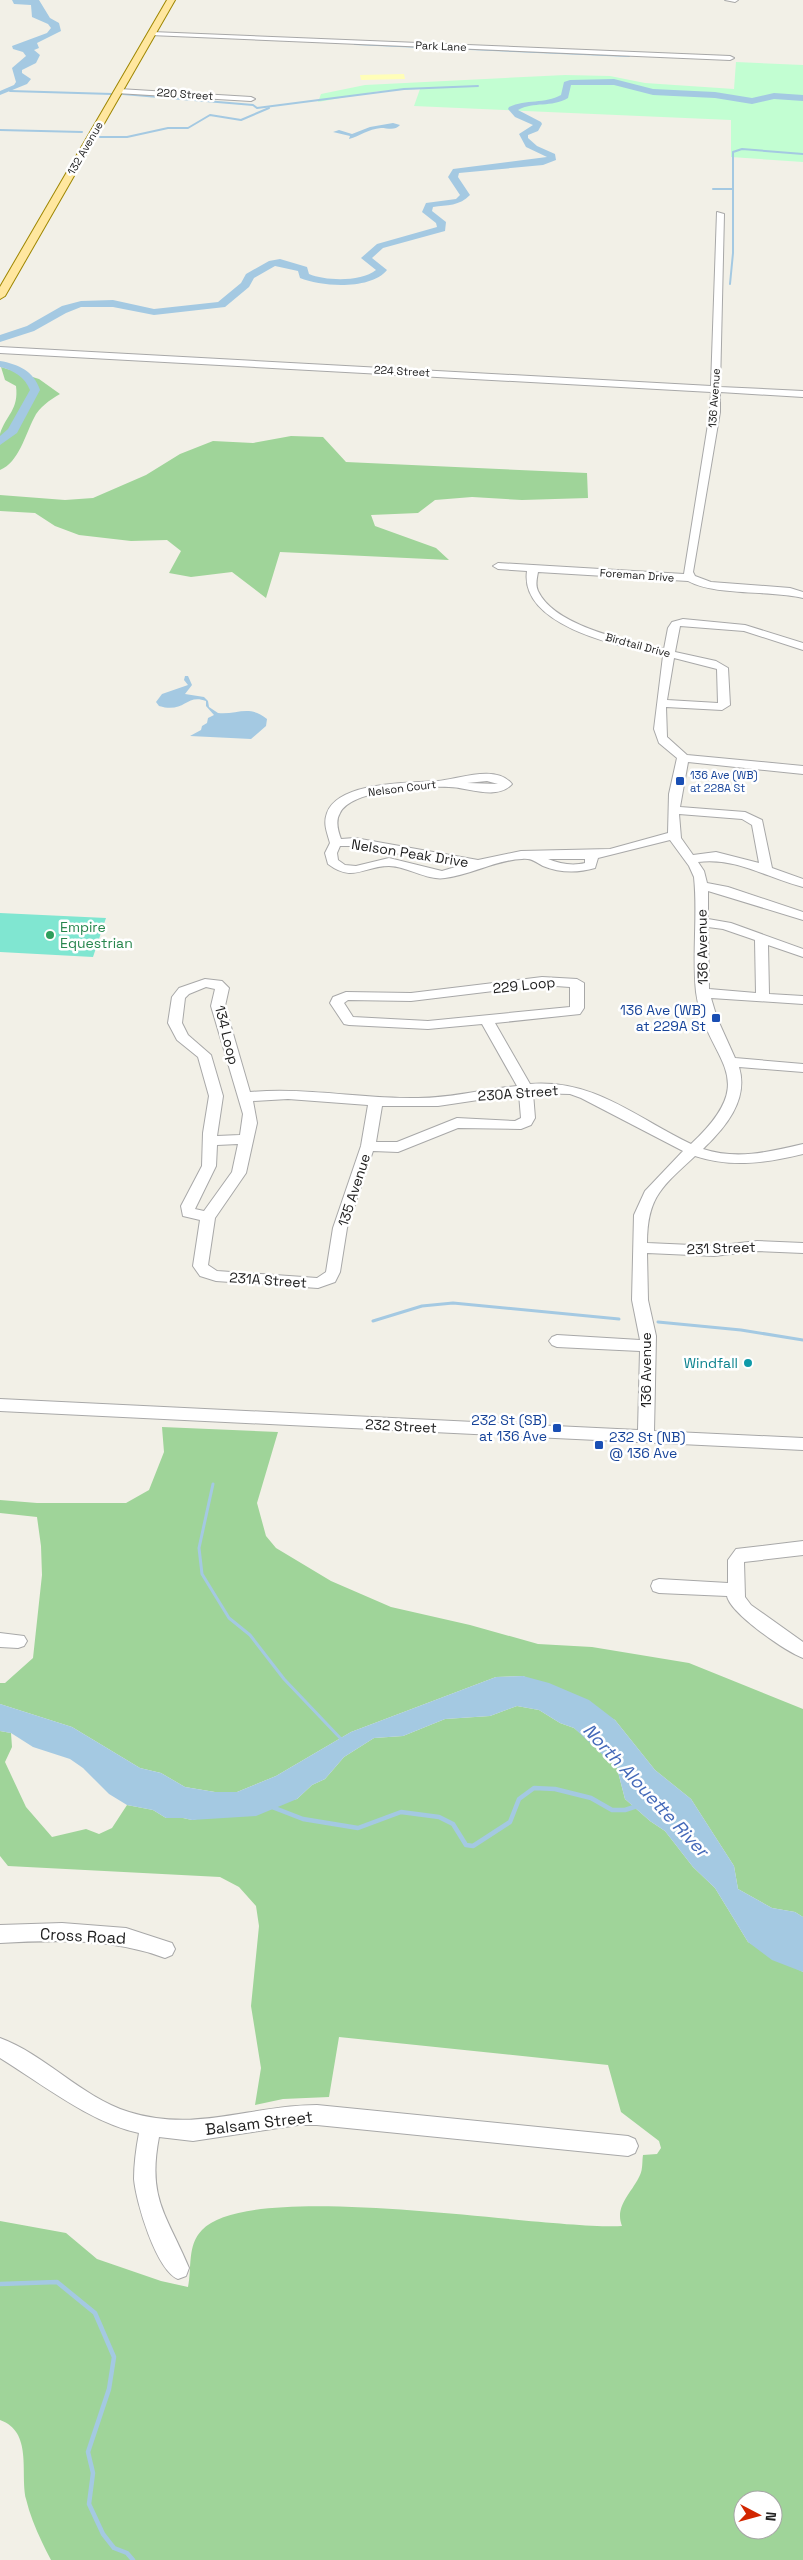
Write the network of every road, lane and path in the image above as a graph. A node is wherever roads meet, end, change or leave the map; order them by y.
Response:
1 (171, 0) edge
2 (728, 0) edge
3 (735, 0) edge
4 (152, 34) junction
5 (730, 58) dead end
6 (119, 91) junction
7 (251, 98) dead end
8 (720, 214) dead end
9 (0, 296) edge
10 (0, 350) edge
11 (716, 389) junction
12 (803, 394) edge
13 (498, 566) dead end
14 (533, 568) junction
15 (690, 578) junction
16 (803, 595) edge
17 (803, 647) edge
18 (670, 654) junction
19 (662, 703) junction
20 (684, 758) junction
21 (803, 770) edge
22 (506, 784) dead end
23 (675, 810) junction
24 (674, 835) junction
25 (336, 843) junction
26 (690, 859) junction
27 (478, 864) junction
28 (766, 870) junction
29 (803, 883) edge
30 (701, 886) junction
31 (803, 916) edge
32 (703, 922) junction
33 (761, 937) junction
34 (803, 953) edge
35 (702, 993) junction
36 (763, 997) junction
37 (803, 1000) edge
38 (486, 1020) junction
39 (728, 1062) junction
40 (803, 1068) edge
41 (526, 1090) junction
42 (246, 1097) junction
43 (376, 1100) junction
44 (247, 1139) junction
45 (211, 1141) junction
46 (368, 1146) junction
47 (803, 1149) edge
48 (690, 1151) junction
49 (208, 1217) junction
50 (640, 1248) junction
51 (803, 1248) edge
52 (205, 1272) joint
53 (330, 1278) joint
54 (557, 1340) dead end
55 (648, 1346) junction
56 (0, 1405) edge
57 (646, 1438) junction
58 (803, 1444) edge
59 (803, 1548) edge
60 (659, 1586) dead end
61 (736, 1590) junction
62 (0, 1640) edge
63 (18, 1641) dead end
64 (803, 1651) edge
65 (0, 1934) edge
66 (165, 1949) dead end
67 (0, 2047) edge
68 (151, 2126) junction
69 (628, 2146) dead end
70 (178, 2268) dead end

1 - 4 main road, 132 Avenue
2 - 3 street
4 - 5 street, Park Lane
4 - 6 main road, 132 Avenue
6 - 7 street, 220 Street
6 - 9 main road, 132 Avenue
8 - 11 street, 136 Avenue
10 - 11 street, 224 Street
11 - 12 street, 224 Street
11 - 15 street, 136 Avenue
13 - 14 street, Foreman Drive
14 - 15 street, Foreman Drive
14 - 18 street, Birdtail Drive
15 - 16 street, Foreman Drive
17 - 18 street
18 - 19 street
18 - 19 street, Birdtail Drive
19 - 20 street
20 - 21 street
20 - 23 street
22 - 25 street, Nelson Court
23 - 24 street
23 - 28 street
24 - 26 street, 136 Avenue
24 - 27 street, Nelson Peak Drive
25 - 27 street, Nelson Peak Drive
25 - 27 street, Nelson Peak Drive
26 - 28 street
26 - 30 street, 136 Avenue
28 - 29 street
30 - 31 street
30 - 32 street, 136 Avenue
32 - 33 street
32 - 35 street, 136 Avenue
33 - 34 street
33 - 36 street
35 - 36 street
35 - 39 street, 136 Avenue
36 - 37 street
38 - 38 street, 229 Loop
38 - 41 street
39 - 40 street
39 - 48 street, 136 Avenue
41 - 43 street, 230A Street
41 - 46 street
41 - 48 street, 230A Street
42 - 43 street, 230A Street
42 - 44 street, 134 Loop
42 - 45 street, 134 Loop
43 - 46 street, 135 Avenue
44 - 45 street
44 - 49 street, 134 Loop
45 - 49 street, 134 Loop
46 - 53 street, 135 Avenue
47 - 48 street, 230A Street
48 - 50 street, 136 Avenue
49 - 52 street, 134 Loop
50 - 51 street, 231 Street
50 - 55 street, 136 Avenue
52 - 53 street, 231A Street
54 - 55 street
55 - 57 street, 136 Avenue
56 - 57 street, 232 Street
57 - 58 street, 232 Street
59 - 61 street
60 - 61 street
61 - 64 street
62 - 63 street
65 - 66 street, Cross Road
67 - 68 street, Balsam Street
68 - 69 street, Balsam Street
68 - 70 street

